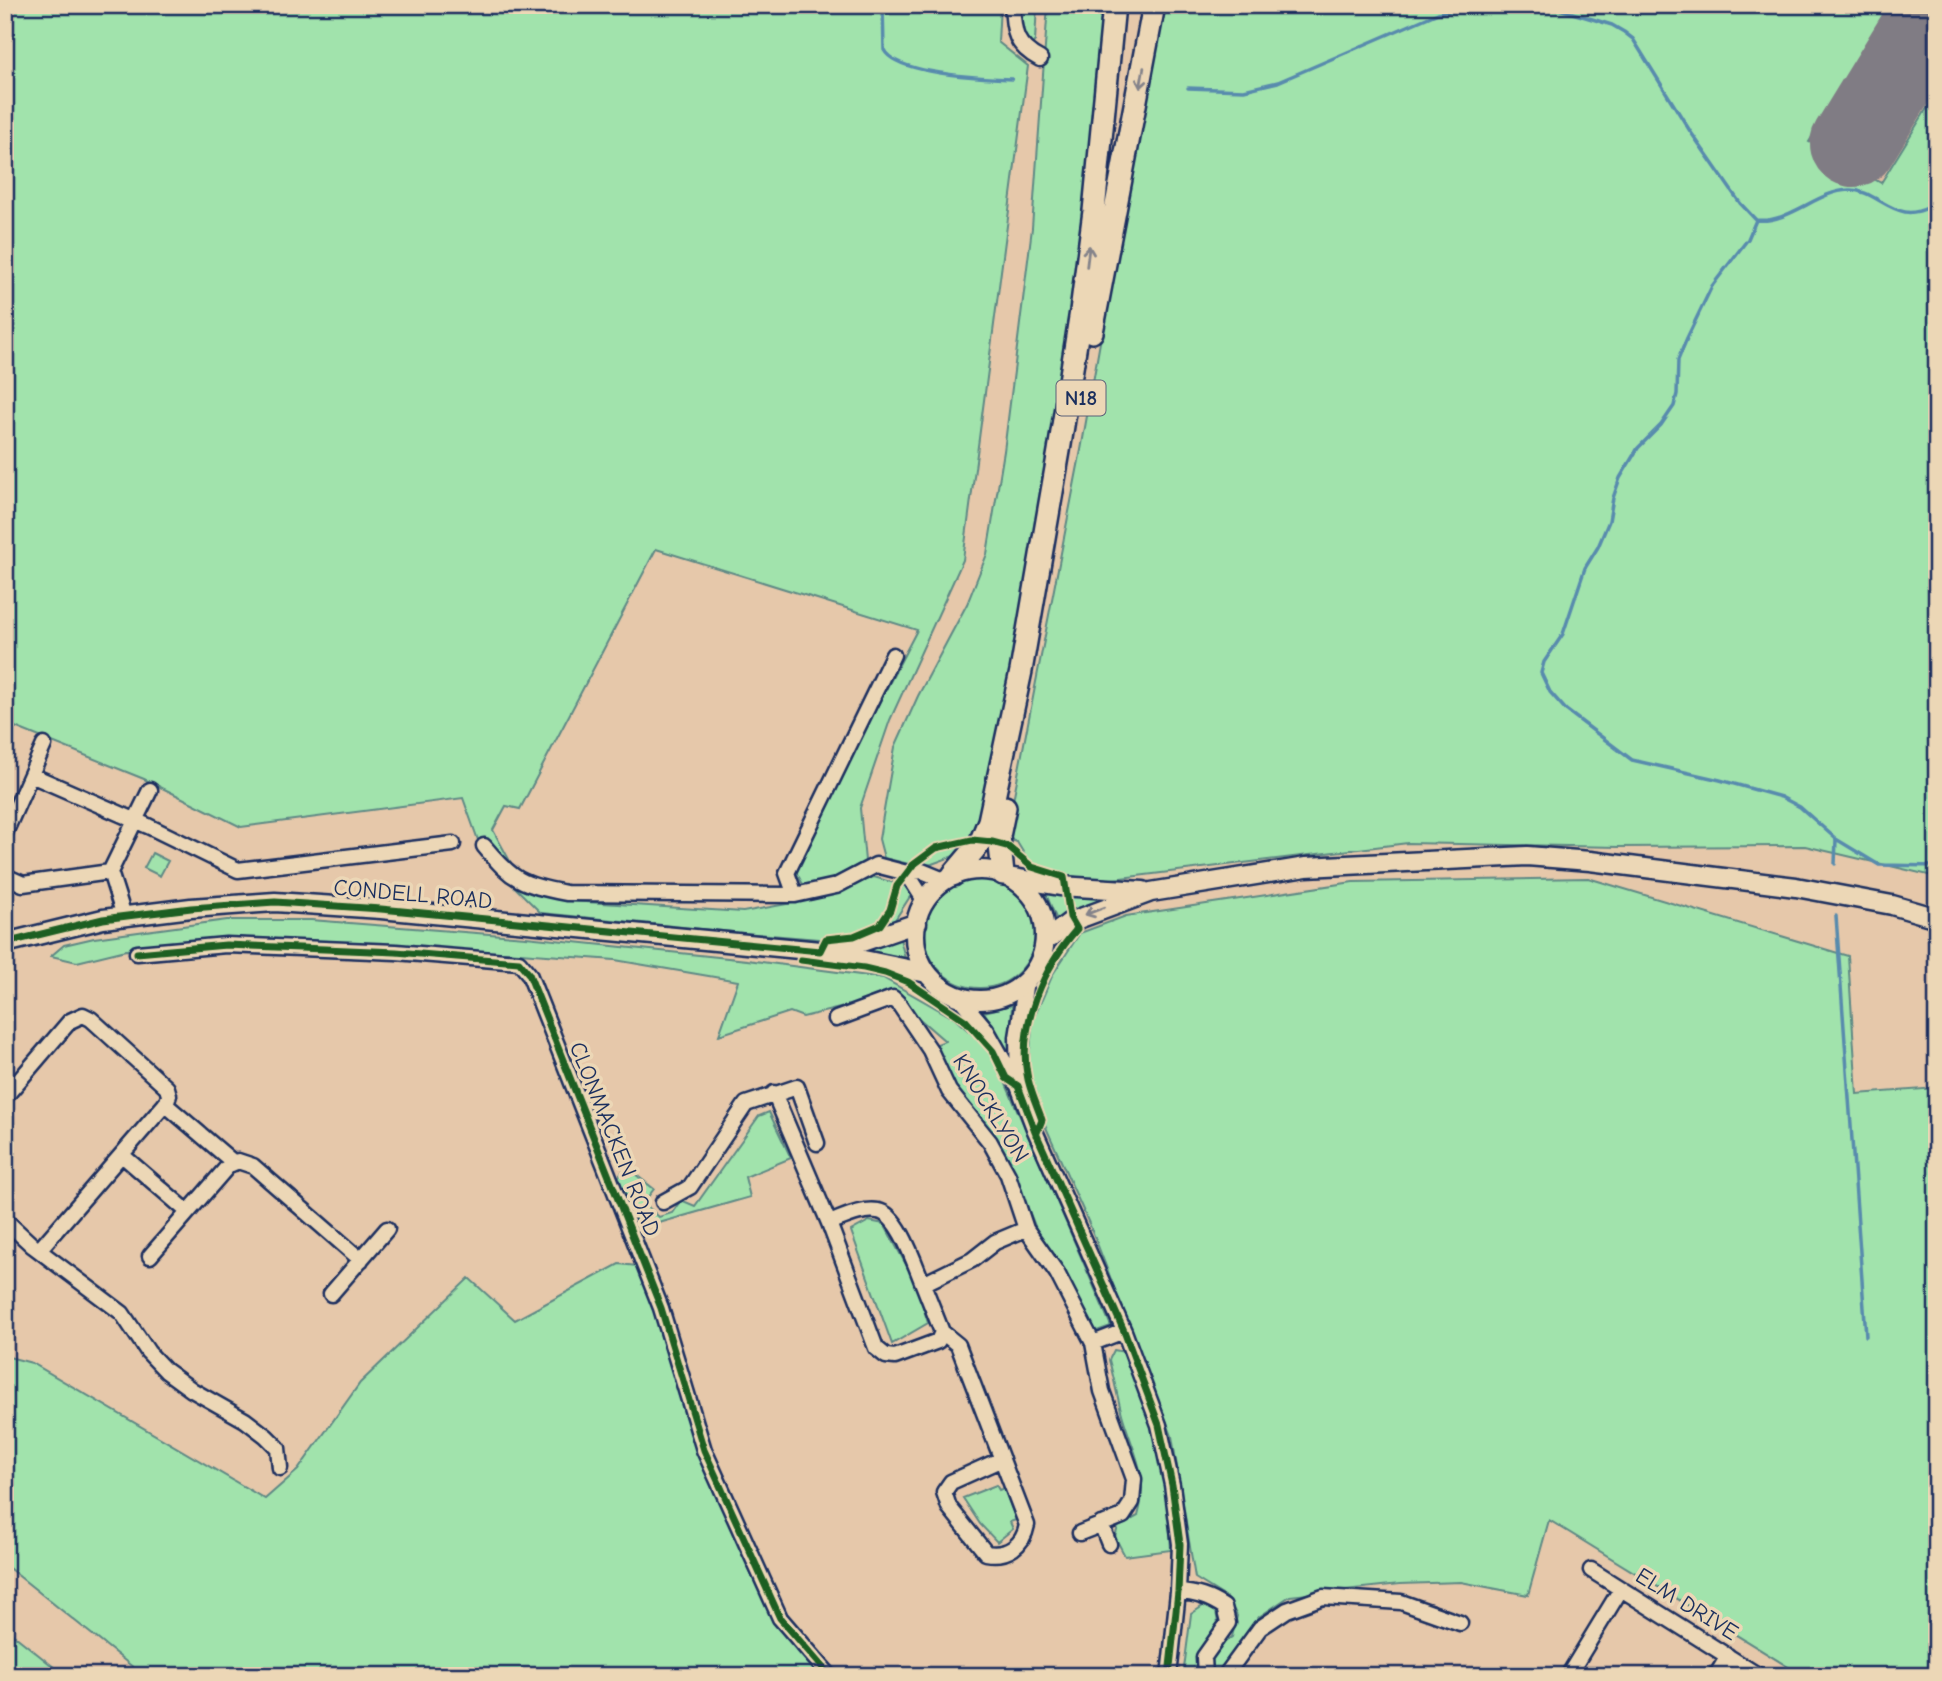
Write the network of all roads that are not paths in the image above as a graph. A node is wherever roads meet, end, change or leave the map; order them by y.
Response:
1 (1012, 5) edge
2 (1114, 5) edge
3 (1154, 5) edge
4 (1040, 58) dead end
5 (893, 655) dead end
6 (44, 745) dead end
7 (31, 775) junction
8 (150, 790) dead end
9 (136, 821) junction
10 (5, 833) edge
11 (453, 844) dead end
12 (484, 846) dead end
13 (110, 872) junction
14 (908, 873) junction
15 (5, 876) edge
16 (1007, 876) junction
17 (948, 878) junction
18 (1151, 892) junction
19 (795, 895) junction
20 (924, 901) junction
21 (124, 916) junction
22 (1937, 918) edge
23 (916, 923) junction
24 (1045, 941) junction
25 (5, 943) edge
26 (820, 951) junction
27 (137, 953) dead end
28 (927, 973) junction
29 (1027, 981) junction
30 (958, 996) junction
31 (836, 1019) dead end
32 (1018, 1086) junction
33 (774, 1093) junction
34 (5, 1097) edge
35 (165, 1104) junction
36 (817, 1143) dead end
37 (122, 1155) junction
38 (234, 1163) junction
39 (663, 1202) dead end
40 (188, 1212) junction
41 (5, 1220) edge
42 (829, 1223) junction
43 (387, 1229) dead end
44 (1026, 1229) junction
45 (39, 1250) junction
46 (150, 1255) dead end
47 (361, 1260) junction
48 (923, 1284) junction
49 (331, 1294) dead end
50 (1124, 1331) junction
51 (942, 1332) junction
52 (1093, 1343) junction
53 (1002, 1459) junction
54 (281, 1468) dead end
55 (1101, 1524) junction
56 (1080, 1533) dead end
57 (1109, 1544) dead end
58 (1591, 1570) dead end
59 (1621, 1589) junction
60 (1178, 1592) junction
61 (1460, 1623) dead end
62 (1728, 1656) junction
63 (830, 1676) edge
64 (1169, 1676) edge
65 (1205, 1676) edge
66 (1225, 1676) edge
67 (1568, 1676) edge
68 (1716, 1676) edge
69 (1759, 1676) edge

1 - 4 street
17 -> 2 highway, N18
3 -> 16 highway, N18
5 - 19 street
6 - 7 street
7 - 9 street
7 - 10 street
8 - 9 street
9 - 11 street
9 - 13 street
12 - 19 street
13 - 15 street
13 - 21 street
14 - 17 street
14 - 19 street
14 - 20 street
16 - 17 main road
16 - 18 main road
16 - 24 main road
17 - 20 main road
18 - 22 main road
18 -> 24 main road
20 - 23 main road
21 - 25 main road, CONDELL ROAD
21 - 26 main road, CONDELL ROAD
23 - 26 main road
23 - 28 main road
24 - 29 main road
26 - 28 main road
27 - 63 street, CLONMACKEN ROAD
28 - 30 main road
29 - 30 main road
29 - 32 street
30 - 32 street
31 - 44 street, KNOCKLYON
32 - 50 street
33 - 36 street
33 - 39 street
33 - 42 street
34 - 35 street
35 - 37 street
35 - 38 street
37 - 40 street
37 - 45 street
38 - 40 street
38 - 47 street
40 - 46 street
41 - 45 street
42 - 48 street
42 - 51 street
43 - 47 street
44 - 48 street
44 - 52 street, KNOCKLYON
45 - 54 street
47 - 49 street
48 - 51 street
50 - 52 street
50 - 60 street
51 - 53 street
52 - 55 street, KNOCKLYON
53 - 53 street
55 - 56 street, KNOCKLYON
55 - 57 street
58 - 59 street, ELM DRIVE
59 - 62 street, ELM DRIVE
59 - 67 street
60 - 64 street
60 - 65 street
61 - 66 street
62 - 68 street
62 - 69 street, ELM DRIVE

